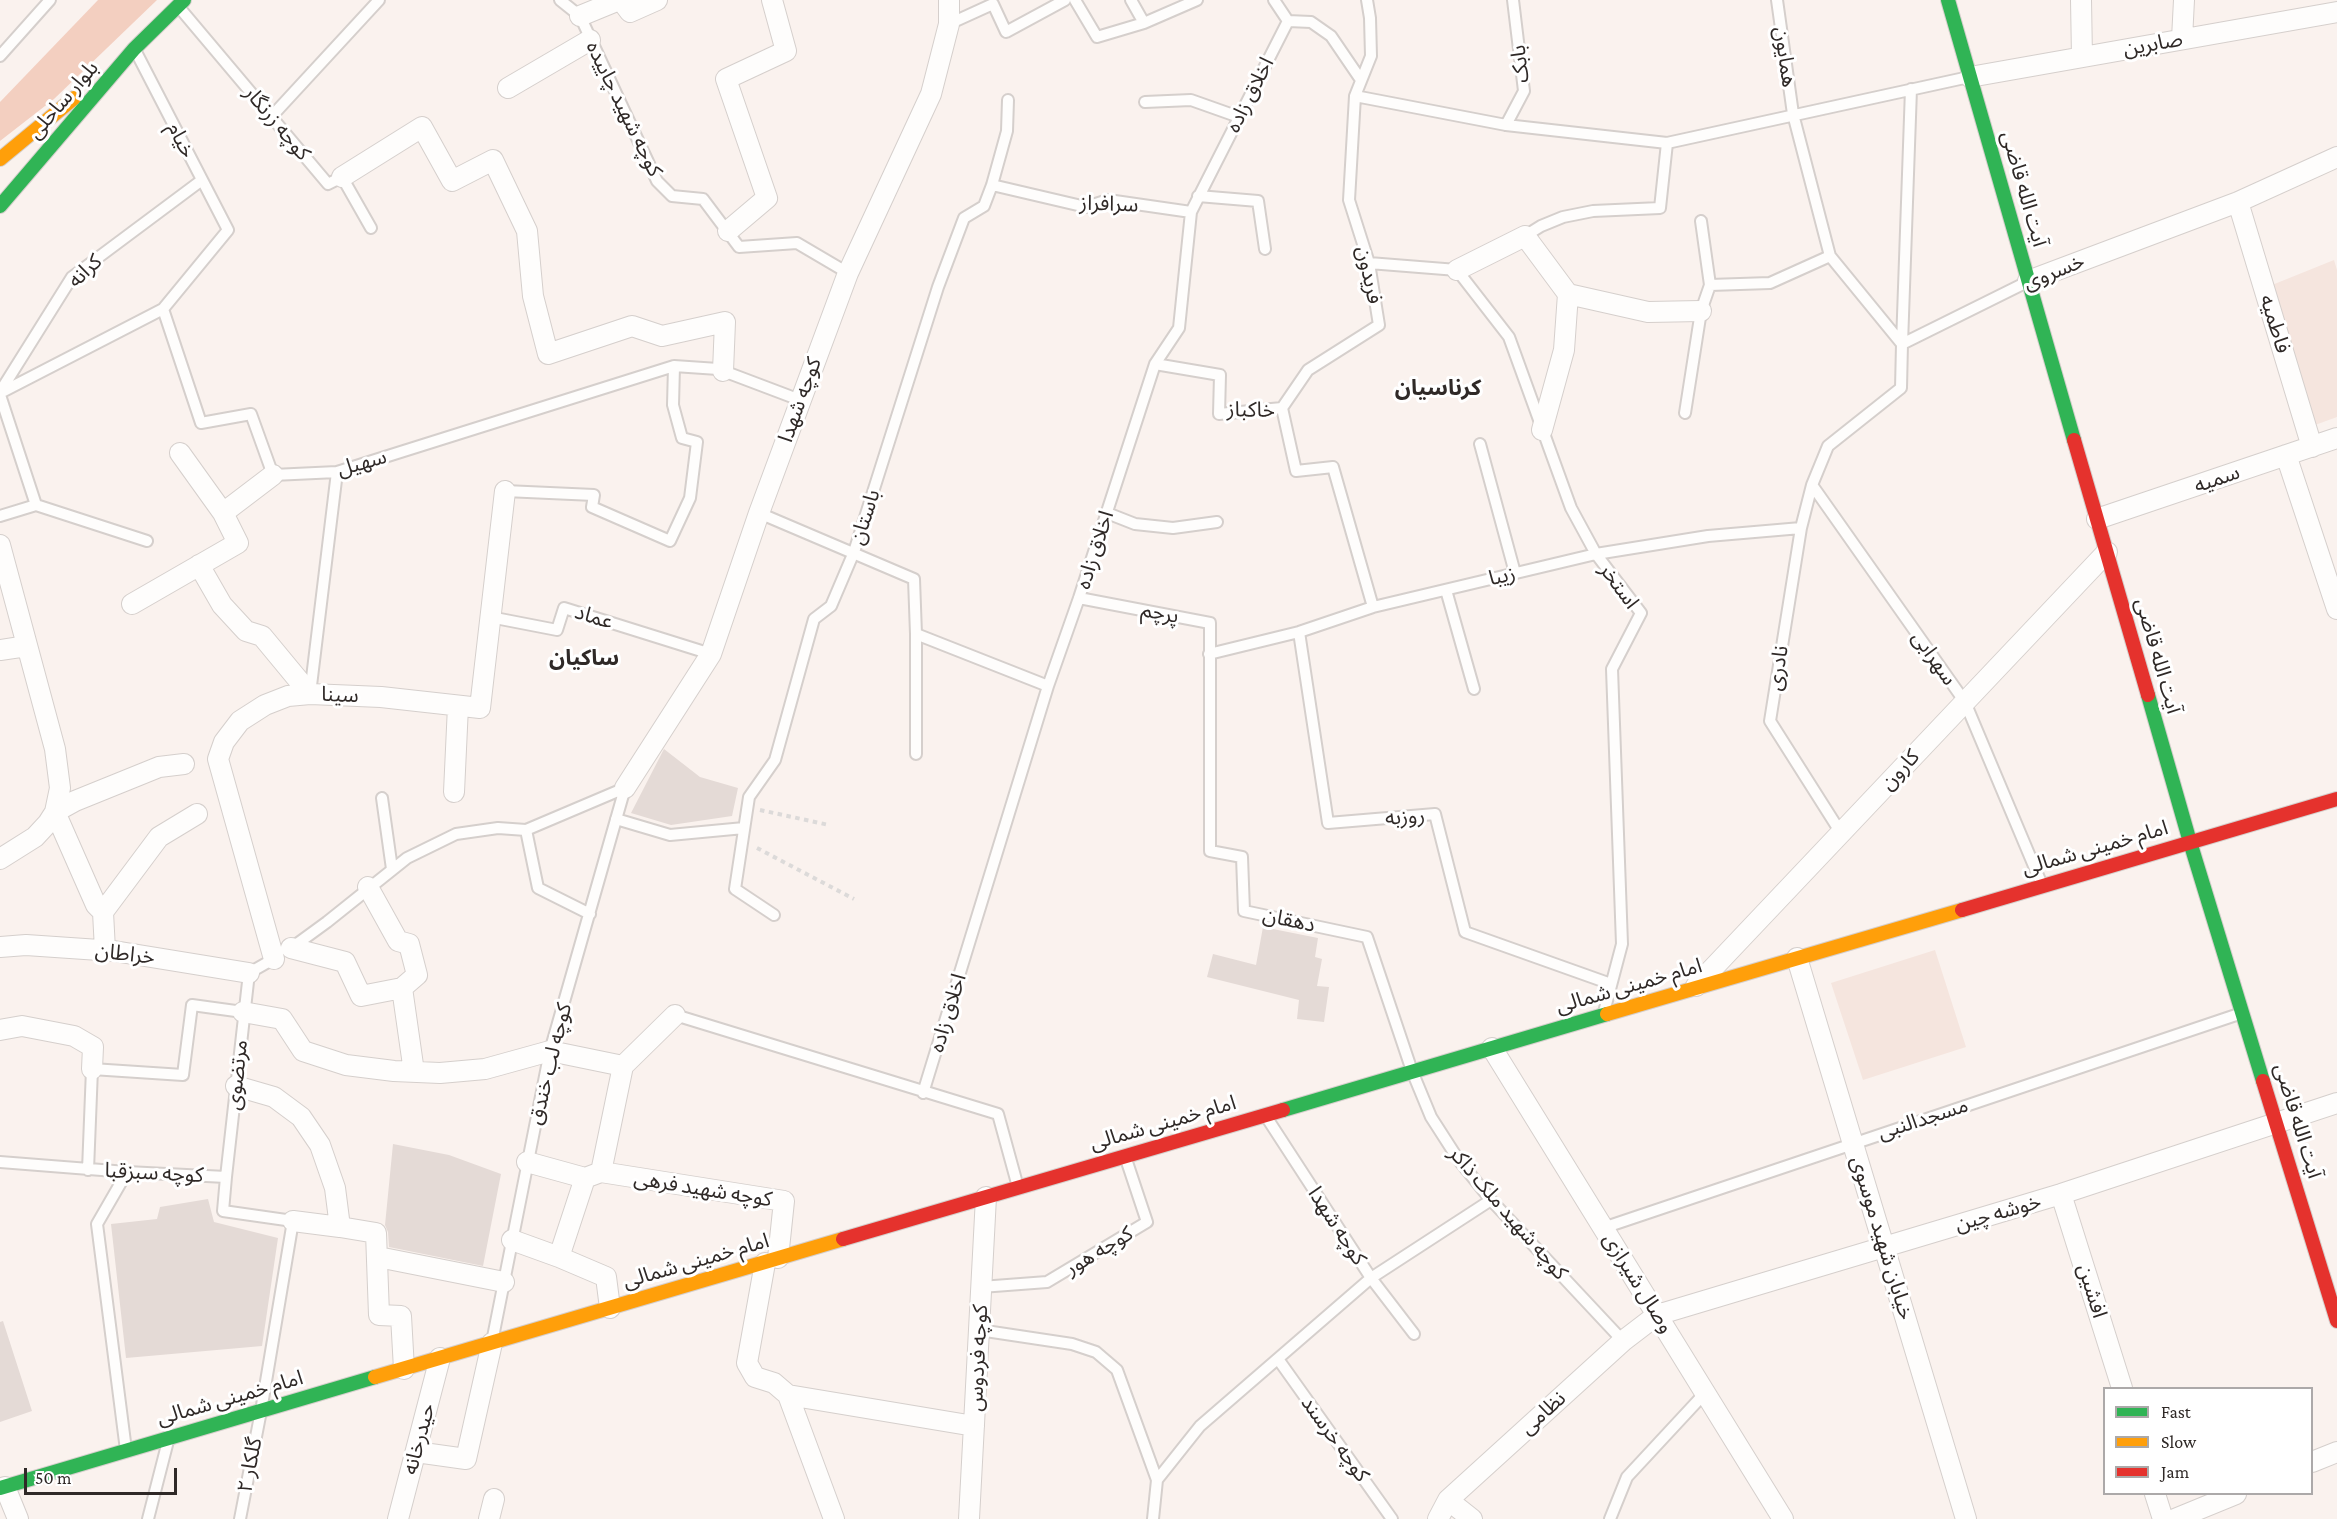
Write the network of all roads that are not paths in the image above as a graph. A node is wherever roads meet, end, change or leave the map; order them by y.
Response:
1 (50, 0) edge
2 (379, 0) edge
3 (560, 0) edge
4 (620, 0) edge
5 (657, 0) edge
6 (772, 0) edge
7 (949, 0) edge
8 (1065, 0) edge
9 (1075, 0) edge
10 (1131, 0) edge
11 (1197, 0) edge
12 (1274, 0) edge
13 (1367, 0) edge
14 (1513, 0) edge
15 (1777, 0) edge
16 (1948, 0) edge
17 (2081, 0) edge
18 (2184, 0) edge
19 (181, 3) edge
20 (2337, 12) edge
21 (580, 16) junction
22 (1288, 21) junction
23 (949, 24) junction
24 (1144, 24) junction
25 (2182, 39) junction
26 (590, 40) junction
27 (134, 49) junction
28 (4, 52) edge
29 (2082, 57) junction
30 (0, 67) edge
31 (1970, 77) junction
32 (1361, 80) junction
33 (508, 88) dead end
34 (1911, 89) junction
35 (1355, 96) junction
36 (1008, 100) dead end
37 (1145, 102) dead end
38 (1793, 114) junction
39 (272, 116) junction
40 (1239, 117) junction
41 (1506, 125) junction
42 (1667, 143) junction
43 (2337, 157) edge
44 (0, 159) edge
45 (342, 177) junction
46 (202, 180) junction
47 (992, 185) junction
48 (1198, 196) junction
49 (2238, 202) junction
50 (0, 206) edge
51 (1191, 212) junction
52 (1701, 221) dead end
53 (371, 228) dead end
54 (728, 231) junction
55 (1525, 236) junction
56 (1265, 249) dead end
57 (1830, 256) junction
58 (1369, 263) junction
59 (1456, 270) junction
60 (848, 273) junction
61 (2028, 281) junction
62 (1710, 285) junction
63 (1568, 294) junction
64 (163, 309) junction
65 (1701, 311) junction
66 (1902, 344) junction
67 (1155, 364) junction
68 (674, 366) junction
69 (723, 371) junction
70 (0, 394) edge
71 (800, 400) junction
72 (1282, 408) junction
73 (1685, 413) dead end
74 (1542, 430) junction
75 (2337, 438) edge
76 (1480, 444) dead end
77 (2312, 447) junction
78 (180, 453) dead end
79 (2286, 455) junction
80 (337, 472) junction
81 (273, 475) junction
82 (1812, 485) junction
83 (505, 491) joint
84 (36, 505) junction
85 (223, 513) junction
86 (759, 513) junction
87 (1107, 513) junction
88 (0, 516) edge
89 (2097, 519) junction
90 (1217, 522) dead end
91 (1801, 528) junction
92 (147, 541) dead end
93 (0, 545) edge
94 (854, 552) junction
95 (2107, 552) junction
96 (1596, 554) junction
97 (199, 566) junction
98 (1515, 573) junction
99 (1446, 590) junction
100 (1079, 598) junction
101 (132, 604) dead end
102 (1373, 607) junction
103 (2337, 609) edge
104 (490, 617) junction
105 (1299, 632) junction
106 (916, 634) junction
107 (27, 646) junction
108 (0, 650) edge
109 (711, 654) junction
110 (1209, 654) junction
111 (1048, 686) junction
112 (1474, 689) dead end
113 (310, 694) junction
114 (1965, 702) junction
115 (458, 706) junction
116 (916, 754) dead end
117 (184, 764) dead end
118 (625, 788) junction
119 (454, 792) dead end
120 (382, 798) dead end
121 (2337, 798) edge
122 (55, 812) junction
123 (197, 814) dead end
124 (616, 819) junction
125 (744, 828) junction
126 (526, 830) junction
127 (1841, 833) junction
128 (2190, 842) junction
129 (0, 859) edge
130 (393, 869) junction
131 (2042, 885) junction
132 (368, 887) junction
133 (104, 912) junction
134 (590, 914) junction
135 (774, 915) dead end
136 (0, 947) edge
137 (291, 948) junction
138 (105, 950) junction
139 (1797, 958) junction
140 (274, 959) junction
141 (249, 973) junction
142 (1611, 984) junction
143 (402, 988) junction
144 (1694, 988) junction
145 (243, 1012) junction
146 (2243, 1013) junction
147 (675, 1015) joint
148 (1603, 1015) junction
149 (0, 1030) edge
150 (1492, 1048) junction
151 (550, 1051) junction
152 (623, 1066) junction
153 (92, 1069) junction
154 (1412, 1071) junction
155 (414, 1072) junction
156 (236, 1086) junction
157 (923, 1093) junction
158 (2337, 1103) edge
159 (1265, 1115) junction
160 (2276, 1123) junction
161 (1853, 1142) junction
162 (1125, 1156) junction
163 (0, 1162) edge
164 (527, 1162) junction
165 (88, 1170) junction
166 (127, 1172) junction
167 (593, 1175) junction
168 (226, 1177) junction
169 (1018, 1188) junction
170 (2061, 1194) junction
171 (986, 1197) junction
172 (1491, 1200) junction
173 (293, 1221) junction
174 (340, 1227) junction
175 (1603, 1228) junction
176 (512, 1240) junction
177 (1884, 1246) junction
178 (378, 1257) junction
179 (558, 1257) junction
180 (771, 1261) junction
181 (1371, 1278) junction
182 (504, 1282) junction
183 (981, 1287) junction
184 (610, 1308) junction
185 (1657, 1315) junction
186 (2337, 1321) edge
187 (979, 1330) junction
188 (1414, 1334) dead end
189 (1623, 1341) junction
190 (492, 1343) junction
191 (440, 1358) junction
192 (1278, 1359) junction
193 (404, 1369) junction
194 (2121, 1387) edge
195 (1705, 1393) junction
196 (788, 1395) junction
197 (261, 1411) junction
198 (974, 1426) junction
199 (169, 1437) junction
200 (127, 1451) junction
201 (416, 1452) junction
202 (2337, 1452) edge
203 (2313, 1462) edge
204 (1157, 1480) junction
205 (2, 1487) edge
206 (2156, 1495) edge
207 (2234, 1495) edge
208 (494, 1499) dead end
209 (1448, 1500) junction
210 (18, 1519) edge
211 (148, 1519) edge
212 (240, 1519) edge
213 (398, 1519) edge
214 (489, 1519) edge
215 (834, 1519) edge
216 (969, 1519) edge
217 (1153, 1519) edge
218 (1392, 1519) edge
219 (1438, 1519) edge
220 (1472, 1519) edge
221 (1610, 1519) edge
222 (1783, 1519) edge
223 (1965, 1519) edge
224 (2163, 1519) edge
225 (2175, 1519) edge

1 - 28 lane
2 - 39 lane
3 - 21 lane, کوچه شهید چاییده
4 - 5 street
4 - 21 street
6 - 54 street
7 - 23 street, کوچه شهدا
8 - 23 lane
9 - 24 lane
10 - 24 lane
11 - 24 lane
12 - 22 lane
13 - 32 lane, فریدون
14 - 41 lane, بابک
15 - 38 lane, همایون
16 - 31 main road, آیت الله قاضی
17 - 29 street
18 - 25 street
19 - 27 main road, بلوار ساحلی
19 - 39 lane, کوچه زرنگار
20 - 25 street, صابرین
21 - 26 lane, کوچه شهید چاییده
22 - 32 lane
22 - 40 lane, اخلاق زاده
23 - 60 street, کوچه شهدا
25 - 29 street, صابرین
26 - 33 street
26 - 54 lane, کوچه شهید چاییده
27 - 44 main road, بلوار ساحلی
27 - 46 lane, خیام
27 - 50 main road, بلوار ساحلی
28 - 30 lane
29 - 31 street, صابرین
31 - 34 lane
31 - 61 main road, آیت الله قاضی
32 - 35 lane, فریدون
34 - 38 lane
34 - 66 lane
35 - 41 lane
35 - 58 lane, فریدون
36 - 47 lane, باستان
37 - 40 lane
38 - 42 lane
38 - 57 lane, همایون
39 - 45 lane, کوچه زرنگار
40 - 48 lane, اخلاق زاده
41 - 42 lane
42 - 55 lane
43 - 49 street, خسروی
45 - 53 lane
45 - 69 street
46 - 64 lane, خیام
46 - 70 lane, کرانه
47 - 51 lane, سرافراز
47 - 94 lane, باستان
48 - 51 lane, اخلاق زاده
48 - 56 lane
49 - 61 street, خسروی
49 - 77 street, فاطمیه
51 - 67 lane, اخلاق زاده
52 - 62 lane
54 - 60 lane, کوچه شهید چاییده
55 - 59 street
55 - 63 street
57 - 62 lane
57 - 66 lane
58 - 59 lane
58 - 72 lane, فریدون
59 - 74 lane, استخر
60 - 71 street, کوچه شهدا
61 - 66 lane, خسروی
61 - 89 main road, آیت الله قاضی
62 - 65 lane
63 - 65 street
63 - 74 street
64 - 70 lane
64 - 81 lane
65 - 73 lane
66 - 82 lane
67 - 72 lane, خاکباز
67 - 87 lane, اخلاق زاده
68 - 69 lane, سهیل
68 - 80 lane, سهیل
68 - 83 lane
69 - 71 lane, سهیل
70 - 84 lane
71 - 86 street, کوچه شهدا
72 - 102 lane, خاکباز
74 - 96 lane, استخر
75 - 77 street, سمیه
76 - 98 lane
77 - 79 street, سمیه
78 - 85 street
79 - 89 street, سمیه
79 - 103 street
80 - 81 lane, سهیل
80 - 113 lane
81 - 85 street
82 - 91 lane, نادری
82 - 114 lane, سهرابی
83 - 104 street, سینا
84 - 88 lane
84 - 92 lane
85 - 97 street
86 - 94 lane
86 - 109 street, کوچه شهدا
87 - 90 lane
87 - 100 lane, اخلاق زاده
89 - 95 main road, آیت الله قاضی
91 - 96 lane, زیبا
91 - 127 lane, نادری
93 - 107 street
94 - 106 lane
94 - 125 lane, باستان
95 - 114 street, کارون
95 - 128 main road, آیت الله قاضی
96 - 98 lane, زیبا
96 - 142 lane, استخر
97 - 101 street
97 - 113 street
98 - 99 lane, زیبا
99 - 102 lane, زیبا
99 - 112 lane
100 - 110 lane, پرچم
100 - 111 lane, اخلاق زاده
102 - 105 lane, زیبا
104 - 109 lane, عماد
104 - 115 street, سینا
105 - 110 lane, زیبا
105 - 142 lane, روزبه
106 - 111 lane
106 - 116 lane
107 - 108 street
107 - 122 street
109 - 118 street, کوچه شهدا
110 - 154 lane, دهقان
111 - 157 lane, اخلاق زاده
113 - 115 street, سینا
113 - 140 street, سینا
114 - 127 street, کارون
114 - 131 lane, سهرابی
115 - 119 street
117 - 122 street
118 - 124 lane, کوچه لب خندق
118 - 126 lane
120 - 130 lane
121 - 128 main road, امام خمینی شمالی
122 - 129 street
122 - 133 street
123 - 133 street
124 - 125 lane
124 - 134 lane, کوچه لب خندق
125 - 135 lane, باستان
126 - 130 lane
126 - 134 lane
127 - 144 street, کارون
128 - 131 main road, امام خمینی شمالی
128 - 146 main road, آیت الله قاضی
130 - 132 lane
131 - 139 main road, امام خمینی شمالی
132 - 137 lane
132 - 143 street
133 - 138 street
134 - 151 lane, کوچه لب خندق
136 - 138 street, خراطان
137 - 140 lane
137 - 143 street
138 - 141 street, خراطان
139 - 144 main road, امام خمینی شمالی
139 - 161 street, خیابان شهید موسوی
140 - 141 lane
141 - 145 lane, مرتضوی
142 - 148 lane, استخر
143 - 155 street
144 - 148 main road, امام خمینی شمالی
145 - 153 lane
145 - 155 street
145 - 156 lane, مرتضوی
146 - 160 main road, آیت الله قاضی
146 - 161 lane, مسجدالنبی
147 - 152 street
147 - 157 lane
148 - 150 main road, امام خمینی شمالی
149 - 153 street
150 - 154 main road, امام خمینی شمالی
150 - 175 street, وصال شیرازی
151 - 152 street
151 - 155 street
151 - 164 lane, کوچه لب خندق
152 - 167 street
153 - 165 lane
154 - 159 main road, امام خمینی شمالی
154 - 172 lane, کوچه شهید ملک ذاکر
156 - 168 lane, مرتضوی
156 - 174 street
157 - 169 lane
158 - 160 street, خوشه چین
159 - 162 main road, امام خمینی شمالی
159 - 181 lane, کوچه شهدا
160 - 170 street, خوشه چین
160 - 186 main road, آیت الله قاضی
161 - 175 lane, مسجدالنبی
161 - 177 street, خیابان شهید موسوی
162 - 169 main road, امام خمینی شمالی
162 - 183 lane, کوچه هور
163 - 165 lane, کوچه سبزقبا
164 - 167 street
164 - 176 lane, کوچه لب خندق
165 - 166 lane, کوچه سبزقبا
166 - 168 lane, کوچه سبزقبا
166 - 200 lane
167 - 179 street
167 - 180 street, کوچه شهید فرهی
168 - 173 lane, کوچه سبزقبا
169 - 171 main road, امام خمینی شمالی
170 - 177 street, خوشه چین
170 - 194 street, افشین
171 - 180 main road, امام خمینی شمالی
171 - 183 street, کوچه فردوس
172 - 181 lane
172 - 189 lane, کوچه شهید ملک ذاکر
173 - 174 street
173 - 197 lane
174 - 178 street
175 - 185 street, وصال شیرازی
176 - 179 street
176 - 182 lane, کوچه لب خندق
177 - 185 street, خوشه چین
177 - 223 street, خیابان شهید موسوی
178 - 182 street
178 - 193 street
179 - 184 street
180 - 184 main road, امام خمینی شمالی
180 - 196 street
181 - 188 lane, کوچه شهدا
181 - 192 lane
182 - 190 lane, کوچه لب خندق
183 - 187 street, کوچه فردوس
184 - 190 main road, امام خمینی شمالی
185 - 189 street, نظامی
185 - 195 street, وصال شیرازی
187 - 198 street, کوچه فردوس
187 - 204 lane
189 - 209 street, نظامی
190 - 191 main road, امام خمینی شمالی
190 - 201 street
191 - 193 main road, امام خمینی شمالی
191 - 201 street, حیدرخانه
192 - 204 lane
192 - 218 lane, کوچه خرسند
193 - 197 main road, امام خمینی شمالی
195 - 221 lane
195 - 222 street, وصال شیرازی
196 - 198 street
196 - 215 street
197 - 199 main road, امام خمینی شمالی
197 - 212 lane, گلکار ۲
198 - 216 street, کوچه فردوس
199 - 200 main road, امام خمینی شمالی
199 - 211 lane
200 - 205 main road, امام خمینی شمالی
201 - 213 street, حیدرخانه
202 - 203 street
204 - 217 lane
205 - 210 street
206 - 224 street
207 - 225 street
208 - 214 street
209 - 219 street, نظامی
209 - 220 street

